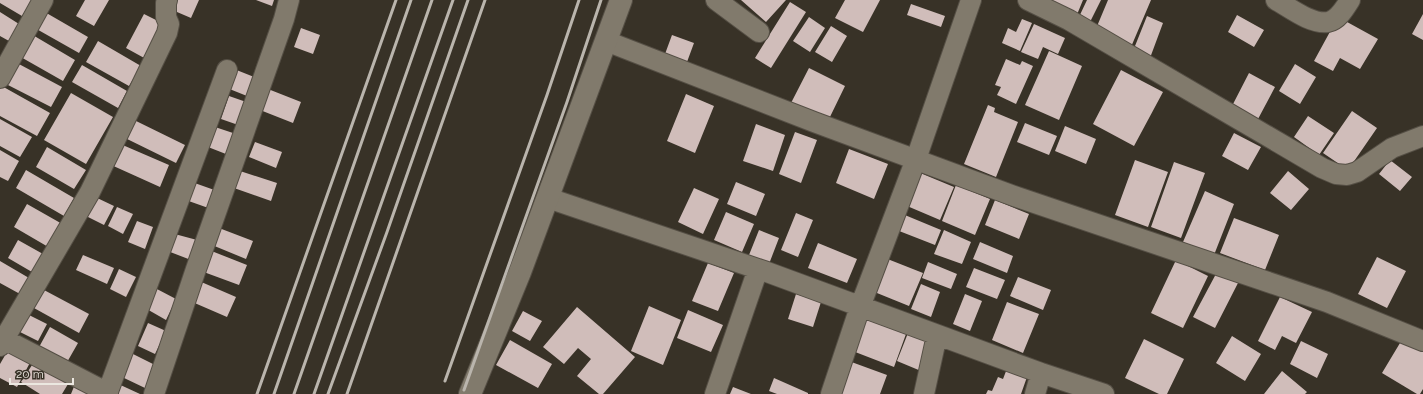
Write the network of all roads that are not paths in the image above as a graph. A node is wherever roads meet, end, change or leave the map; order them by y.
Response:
1 (43, 0) edge
2 (289, 0) edge
3 (621, 0) edge
4 (716, 0) edge
5 (970, 0) edge
6 (1028, 0) edge
7 (1276, 0) edge
8 (1350, 0) edge
9 (165, 1) edge
10 (759, 32) dead end
11 (606, 41) junction
12 (227, 70) dead end
13 (0, 78) edge
14 (1423, 136) edge
15 (916, 159) junction
16 (548, 198) junction
17 (758, 269) junction
18 (860, 307) junction
19 (937, 335) junction
20 (1423, 341) edge
21 (2, 342) edge
22 (1041, 373) junction
23 (108, 393) edge
24 (154, 394) edge
25 (470, 394) edge
26 (715, 394) edge
27 (831, 394) edge
28 (924, 394) edge
29 (1035, 394) edge
30 (1104, 394) edge

1 - 13 street
2 - 24 street
3 - 11 street
4 - 10 street
5 - 15 street
6 - 14 street
7 - 8 street
9 - 21 street
11 - 15 street
11 - 16 street
12 - 23 street
15 - 18 street
15 - 20 street
16 - 17 street
16 - 25 street
17 - 18 street
17 - 26 street
18 - 19 street
18 - 27 street
19 - 22 street
19 - 28 street
21 - 23 street
22 - 29 street
22 - 30 street

